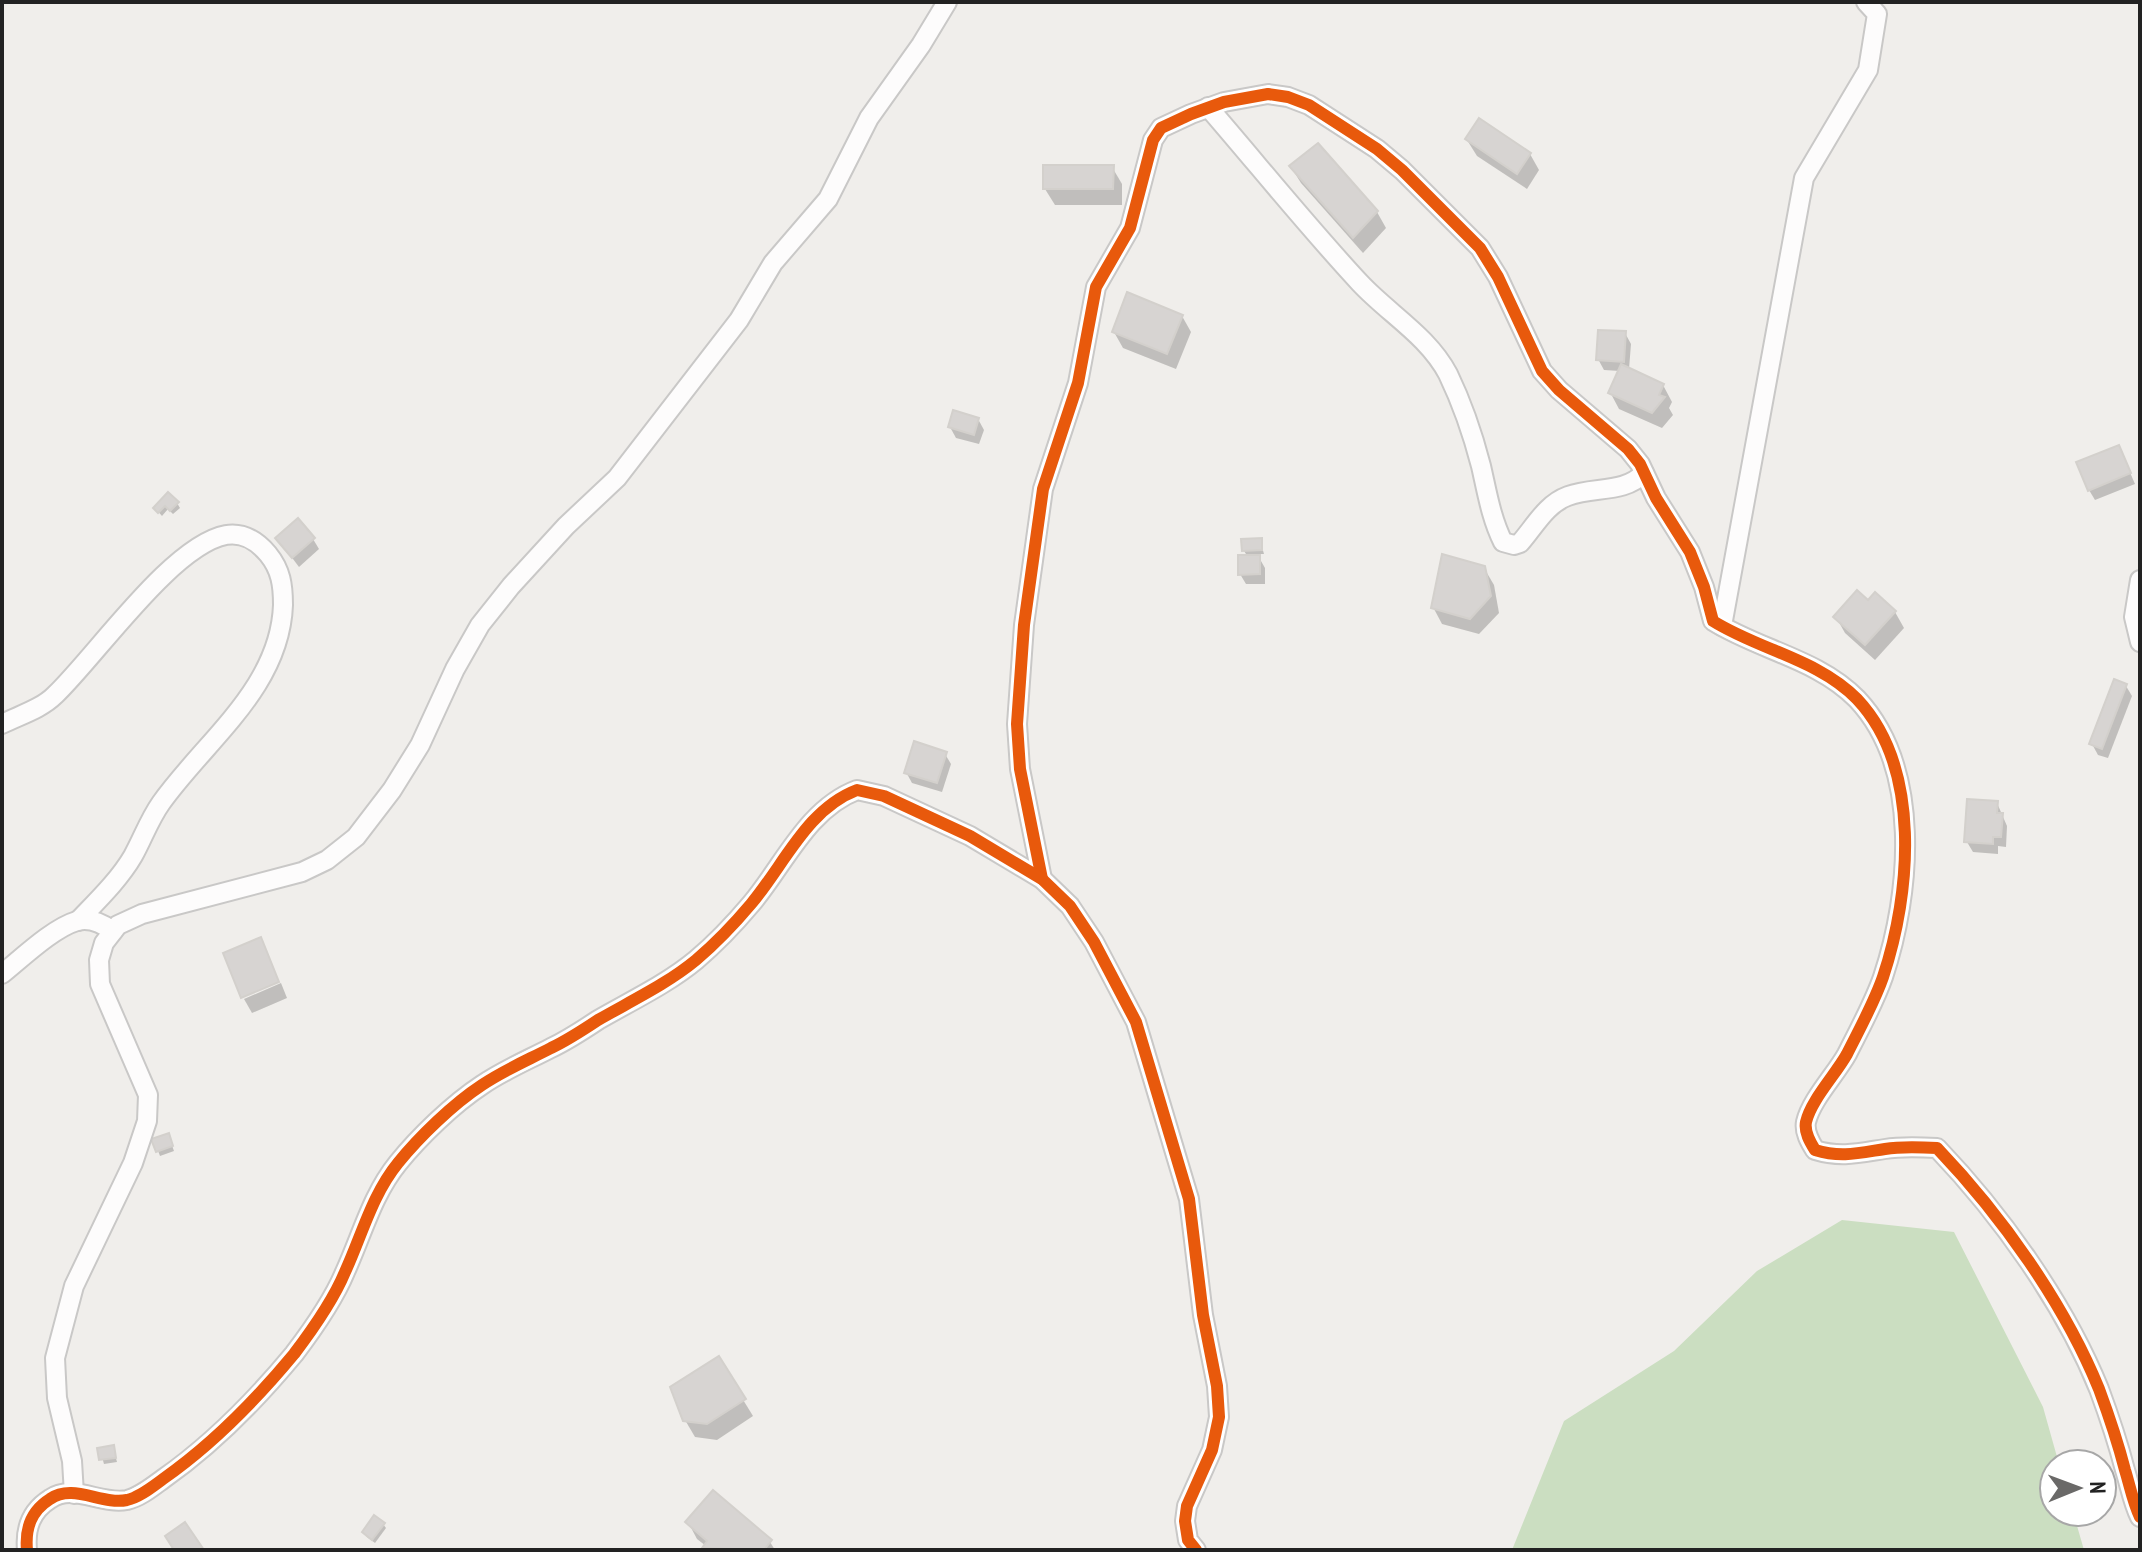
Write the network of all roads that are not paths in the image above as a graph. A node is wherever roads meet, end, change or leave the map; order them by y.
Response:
1 (947, 2) edge
2 (1866, 2) edge
3 (1208, 107) junction
4 (1644, 473) junction
5 (2140, 580) edge
6 (1722, 626) junction
7 (2140, 642) edge
8 (2, 724) edge
9 (1042, 879) junction
10 (78, 921) junction
11 (113, 931) junction
12 (2, 974) edge
13 (74, 1494) junction
14 (2140, 1517) edge
15 (27, 1550) edge
16 (1196, 1550) edge

1 - 11 street
2 - 6 street
3 - 4 street
3 - 4 street
3 - 9 street
4 - 6 street
5 - 7 street
6 - 14 street
8 - 10 street
9 - 13 street
9 - 16 street
10 - 11 street
10 - 12 street
11 - 13 street
13 - 15 street

